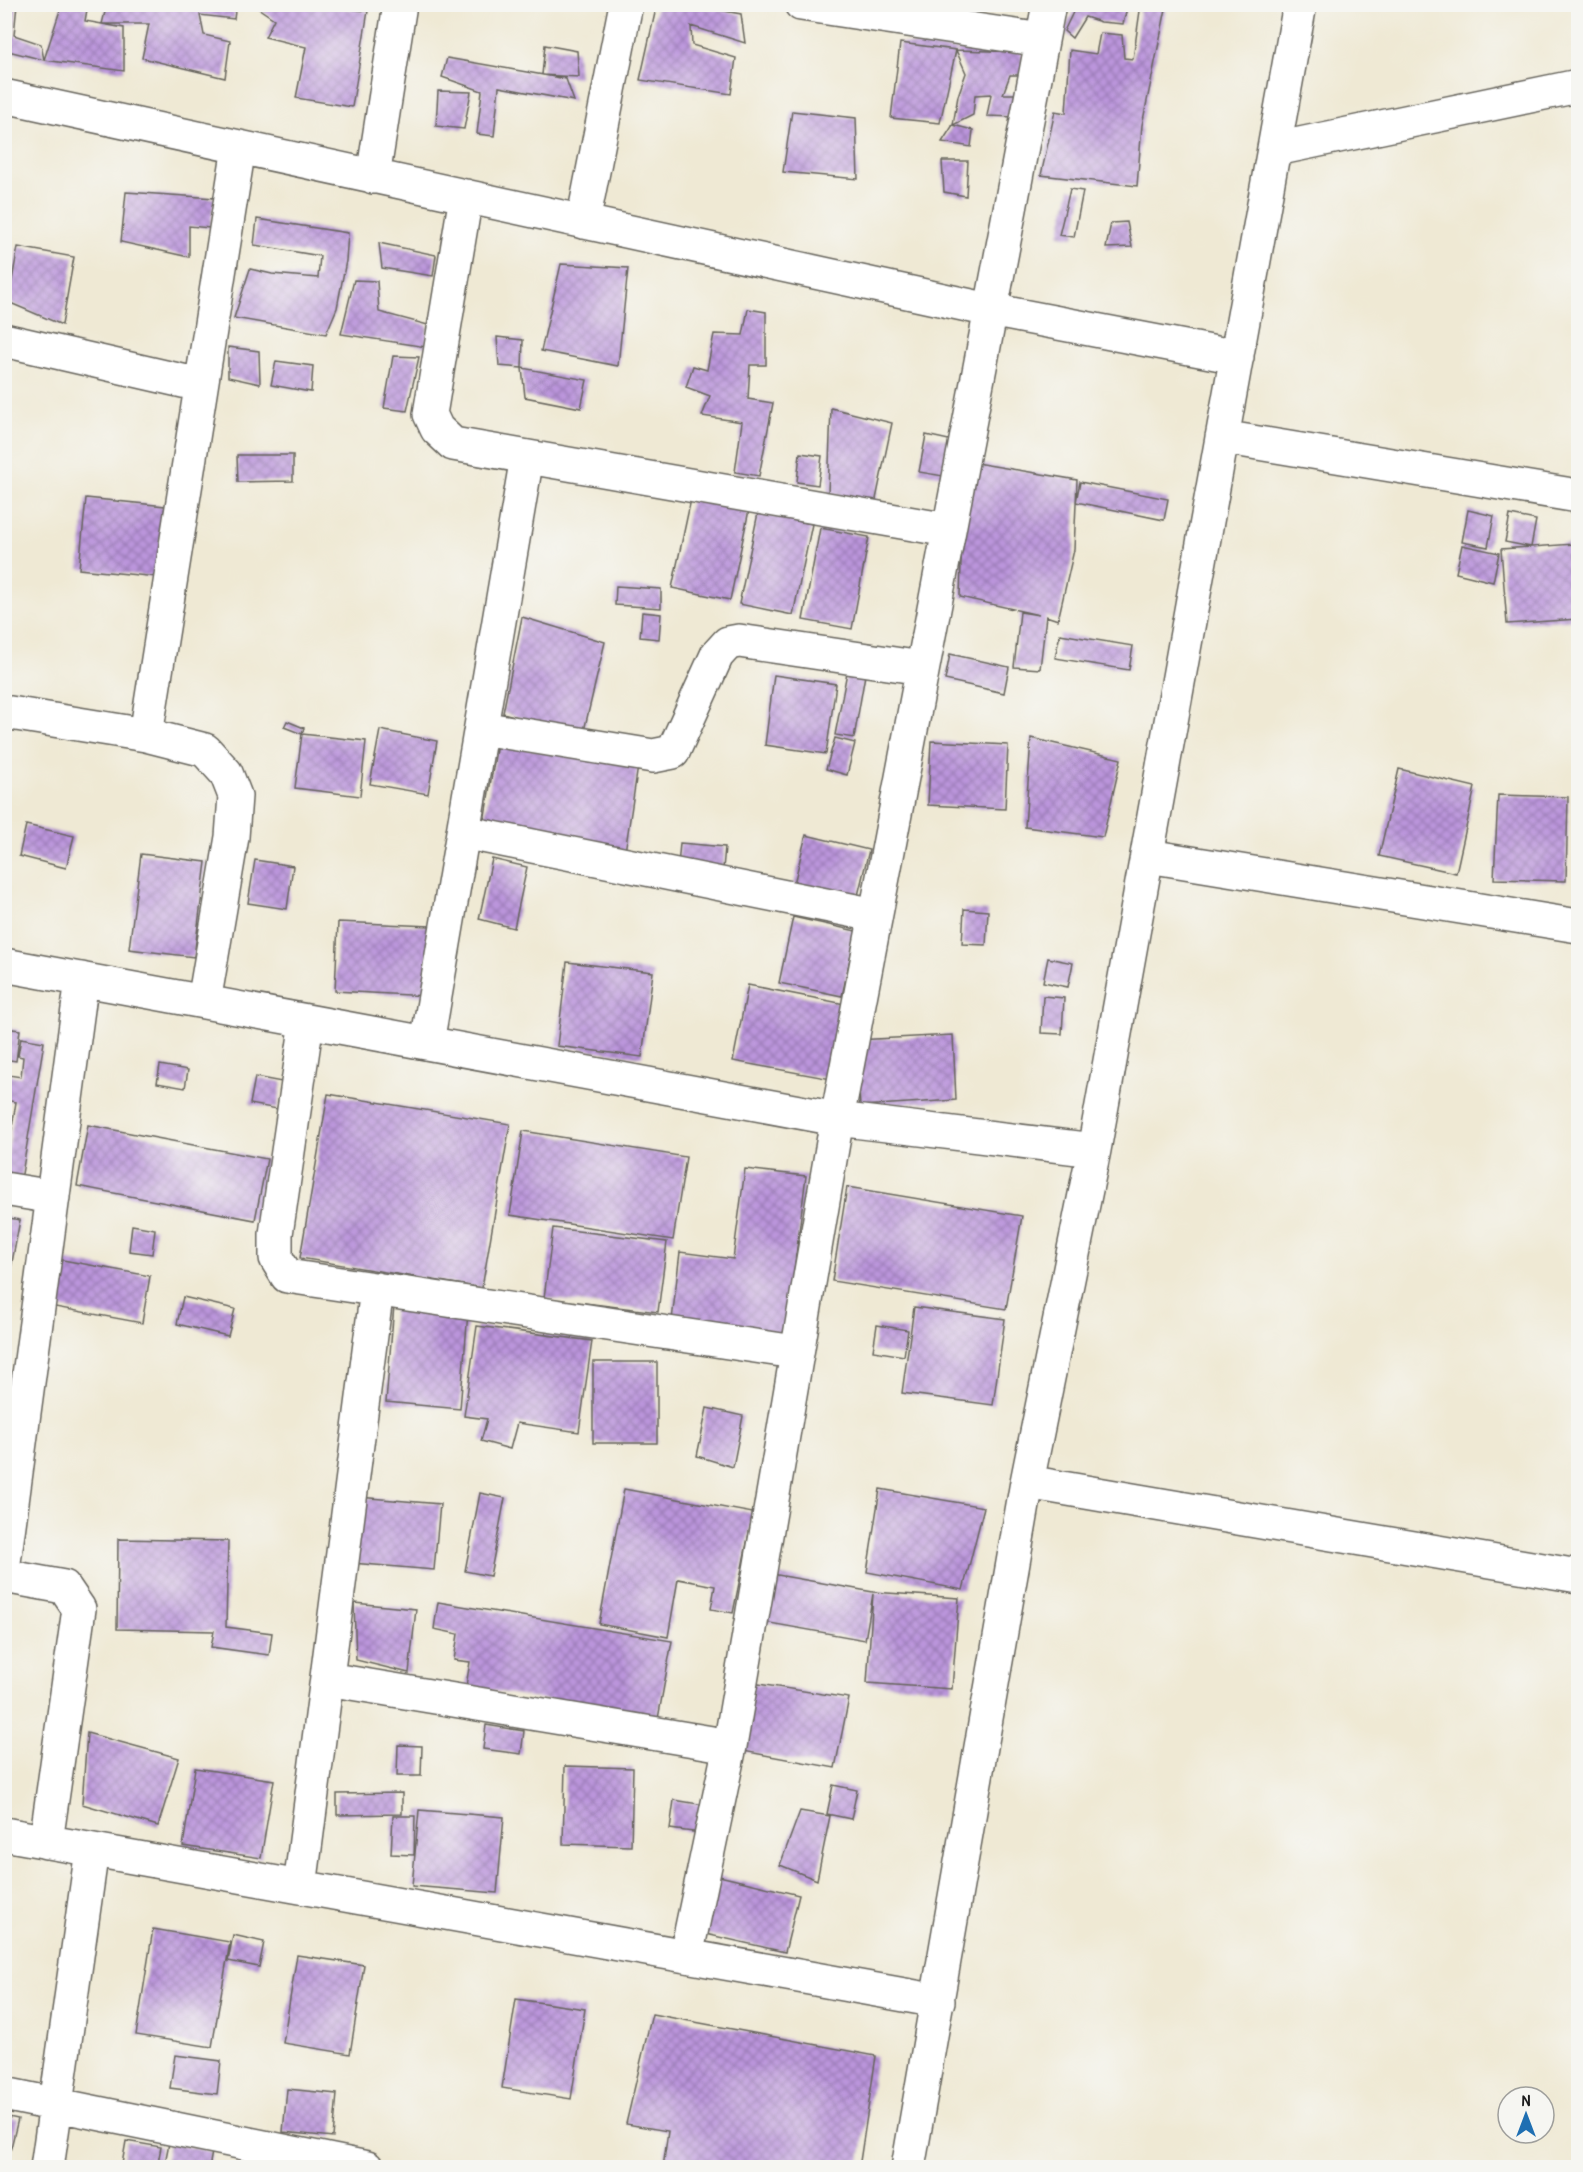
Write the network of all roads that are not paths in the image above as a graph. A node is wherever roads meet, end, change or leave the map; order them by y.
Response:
1 (400, 4) edge
2 (626, 4) edge
3 (801, 4) edge
4 (1049, 4) edge
5 (1300, 4) edge
6 (1042, 40) junction
7 (1578, 86) edge
8 (4, 96) edge
9 (239, 147) junction
10 (1276, 149) junction
11 (373, 177) junction
12 (466, 196) junction
13 (583, 222) junction
14 (990, 310) junction
15 (4, 340) edge
16 (1237, 357) junction
17 (200, 385) junction
18 (1222, 437) junction
19 (527, 457) junction
20 (1578, 496) edge
21 (948, 530) junction
22 (922, 668) junction
23 (4, 712) edge
24 (480, 728) junction
25 (146, 735) junction
26 (463, 832) junction
27 (1148, 855) junction
28 (875, 915) junction
29 (1578, 927) edge
30 (4, 965) edge
31 (82, 979) junction
32 (204, 1002) junction
33 (307, 1021) junction
34 (427, 1043) junction
35 (837, 1119) junction
36 (1094, 1150) junction
37 (4, 1189) edge
38 (53, 1197) junction
39 (377, 1289) junction
40 (795, 1352) junction
41 (1027, 1482) junction
42 (4, 1562) edge
43 (4, 1576) edge
44 (1578, 1576) edge
45 (327, 1679) junction
46 (730, 1746) junction
47 (4, 1834) edge
48 (46, 1842) junction
49 (92, 1850) junction
50 (300, 1887) junction
51 (686, 1956) junction
52 (938, 2001) junction
53 (4, 2094) edge
54 (56, 2103) junction
55 (304, 2161) edge
56 (47, 2168) edge
57 (367, 2168) edge
58 (908, 2168) edge

1 - 11 street
2 - 13 street
3 - 6 street
4 - 6 street
5 - 10 street
6 - 14 street
7 - 10 street
8 - 9 street
9 - 11 street
9 - 17 street
10 - 16 street
11 - 12 street
12 - 13 street
12 - 19 street
13 - 14 street
14 - 16 street
14 - 21 street
15 - 17 street
16 - 18 street
17 - 25 street
18 - 20 street
18 - 27 street
19 - 21 street
19 - 24 street
21 - 22 street
22 - 24 street
22 - 28 street
23 - 25 street
24 - 26 street
25 - 32 street
26 - 28 street
26 - 34 street
27 - 29 street
27 - 36 street
28 - 35 street
30 - 31 street
31 - 32 street
31 - 38 street
32 - 33 street
33 - 34 street
33 - 39 street
34 - 35 street
35 - 36 street
35 - 40 street
36 - 41 street
37 - 38 street
38 - 42 street
39 - 40 street
39 - 45 street
40 - 46 street
41 - 44 street
41 - 52 street
43 - 48 street
45 - 46 street
45 - 50 street
46 - 51 street
47 - 48 street
48 - 49 street
49 - 50 street
49 - 54 street
50 - 51 street
51 - 52 street
52 - 58 street
53 - 54 street
54 - 55 street
54 - 56 street
55 - 57 street

